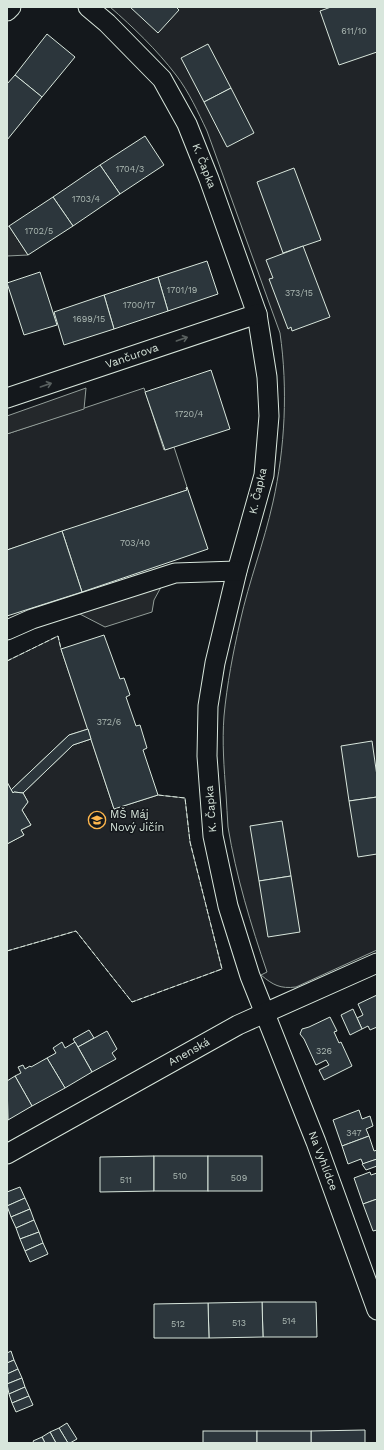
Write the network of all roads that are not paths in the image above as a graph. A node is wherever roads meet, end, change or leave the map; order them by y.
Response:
1 (10, 7) edge
2 (88, 7) edge
3 (7, 11) edge
4 (257, 314) junction
5 (8, 398) edge
6 (237, 571) junction
7 (7, 630) edge
8 (377, 963) edge
9 (265, 1013) junction
10 (7, 1154) edge
11 (377, 1310) edge

1 - 3 street
2 - 4 street, K. Čapka
5 -> 4 street, Vančurova
4 - 6 street, K. Čapka
6 - 7 street
6 - 9 street, K. Čapka
8 - 9 street, Anenská
9 - 10 street, Anenská
9 - 11 street, Na Vyhlídce

